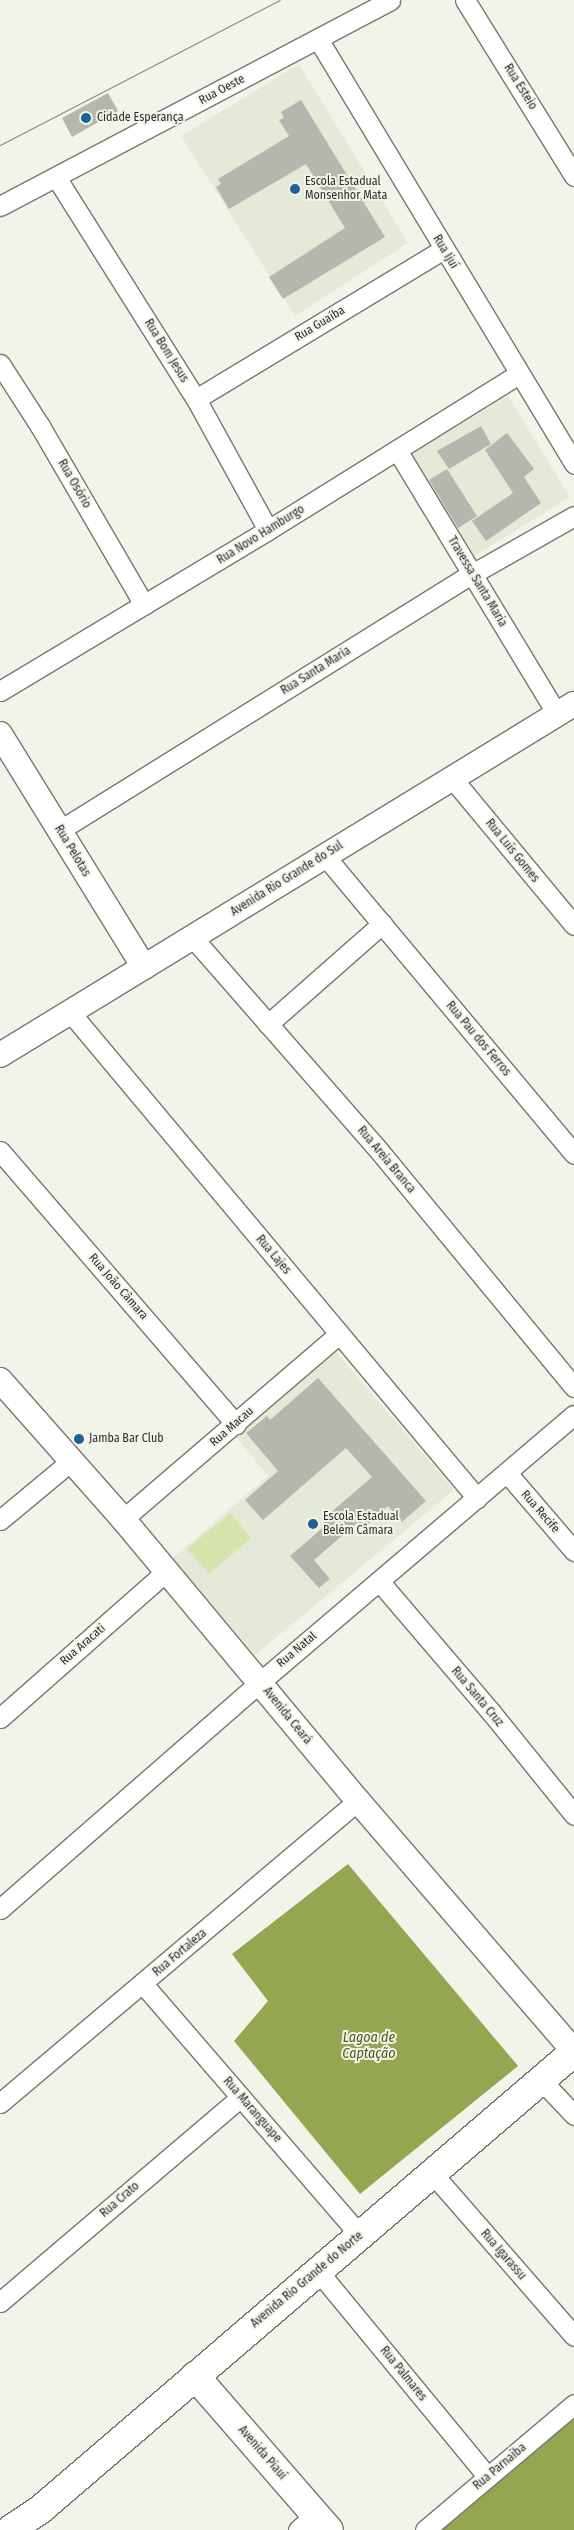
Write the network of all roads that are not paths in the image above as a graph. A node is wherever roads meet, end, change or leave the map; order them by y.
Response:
1 (390, 0) edge
2 (465, 0) edge
3 (318, 39) junction
4 (574, 176) edge
5 (56, 177) junction
6 (0, 206) edge
7 (444, 249) junction
8 (0, 364) edge
9 (519, 374) junction
10 (196, 399) junction
11 (397, 450) junction
12 (574, 464) edge
13 (574, 516) edge
14 (268, 530) junction
15 (472, 574) junction
16 (144, 606) junction
17 (0, 691) edge
18 (566, 709) edge
19 (0, 734) edge
20 (451, 777) junction
21 (60, 830) junction
22 (325, 856) junction
23 (382, 924) junction
24 (574, 925) edge
25 (193, 938) junction
26 (144, 968) junction
27 (70, 1012) junction
28 (268, 1024) junction
29 (0, 1055) edge
30 (0, 1151) edge
31 (574, 1154) edge
32 (339, 1334) junction
33 (0, 1380) edge
34 (574, 1387) edge
35 (574, 1415) edge
36 (236, 1424) junction
37 (71, 1461) junction
38 (507, 1472) junction
39 (477, 1498) junction
40 (0, 1520) edge
41 (123, 1520) junction
42 (574, 1551) edge
43 (167, 1571) junction
44 (379, 1581) junction
45 (260, 1682) junction
46 (0, 1718) edge
47 (358, 1802) junction
48 (574, 1815) edge
49 (0, 1909) edge
50 (143, 1984) junction
51 (574, 2052) edge
52 (541, 2080) junction
53 (241, 2097) junction
54 (0, 2103) edge
55 (574, 2115) edge
56 (432, 2174) junction
57 (360, 2235) junction
58 (318, 2271) junction
59 (0, 2302) edge
60 (574, 2336) edge
61 (195, 2376) junction
62 (574, 2404) edge
63 (488, 2477) junction
64 (41, 2509) junction
65 (314, 2525) edge
66 (10, 2530) edge
67 (23, 2530) edge
68 (425, 2530) edge

1 - 3 street, Rua Oeste
2 - 4 street, Rua Esteio
3 - 5 street, Rua Oeste
3 - 7 street, Rua Ijuí
5 - 6 street, Rua Oeste
5 - 10 street, Rua Bom Jesus
7 - 9 street, Rua Ijuí
7 - 10 street, Rua Guaíba
8 - 16 street, Rua Osório
9 - 11 street, Rua Novo Hamburgo
9 - 12 street, Rua Ijuí
10 - 14 street, Rua Bom Jesus
11 - 14 street, Rua Novo Hamburgo
11 - 15 street, Travessa Santa Maria
13 - 15 street, Rua Santa Maria
14 - 16 street, Rua Novo Hamburgo
15 - 18 street, Travessa Santa Maria
15 - 21 street, Rua Santa Maria
16 - 17 street, Rua Novo Hamburgo
18 - 20 street, Avenida Rio Grande do Sul
19 - 21 street, Rua Pelotas
20 - 22 street, Avenida Rio Grande do Sul
20 - 24 street, Rua Luís Gomes
21 - 26 street, Rua Pelotas
22 - 23 street, Rua Pau dos Ferros
22 - 25 street, Avenida Rio Grande do Sul
23 - 28 street
23 - 31 street, Rua Pau dos Ferros
25 - 26 street, Avenida Rio Grande do Sul
25 - 28 street, Rua Areia Branca
26 - 27 street, Avenida Rio Grande do Sul
27 - 29 street, Avenida Rio Grande do Sul
27 - 32 street, Rua Lajes
28 - 34 street, Rua Areia Branca
30 - 36 street, Rua João Câmara
32 - 36 street, Rua Macau
32 - 39 street, Rua Lajes
33 - 37 street, Avenida Ceará
35 - 38 street, Rua Natal
36 - 41 street, Rua Macau
37 - 40 street
37 - 41 street, Avenida Ceará
38 - 39 street, Rua Natal
38 - 42 street, Rua Recife
39 - 44 street, Rua Natal
41 - 43 street, Avenida Ceará
43 - 45 street, Avenida Ceará
43 - 46 street, Rua Aracati
44 - 45 street, Rua Natal
44 - 48 street, Rua Santa Cruz
45 - 47 street, Avenida Ceará
45 - 49 street, Rua Natal
47 - 50 street, Rua Fortaleza
47 - 51 street, Avenida Ceará
50 - 53 street, Rua Maranguape
50 - 54 street, Rua Fortaleza
51 - 52 main road, Avenida Rio Grande do Norte
52 - 55 street
52 - 56 main road, Avenida Rio Grande do Norte
53 - 57 street, Rua Maranguape
53 - 59 street, Rua Crato
56 - 57 main road, Avenida Rio Grande do Norte
56 - 60 street, Rua Igarassu
57 - 58 main road, Avenida Rio Grande do Norte
58 - 61 main road, Avenida Rio Grande do Norte
58 - 63 street, Rua Palmares
61 - 64 main road, Avenida Rio Grande do Norte
61 - 65 main road, Avenida Piauí
62 - 63 street, Rua Parnaíba
63 - 68 street, Rua Parnaíba
64 - 66 main road, Avenida Rio Grande do Norte
64 - 67 main road, Avenida Rio Grande do Norte

